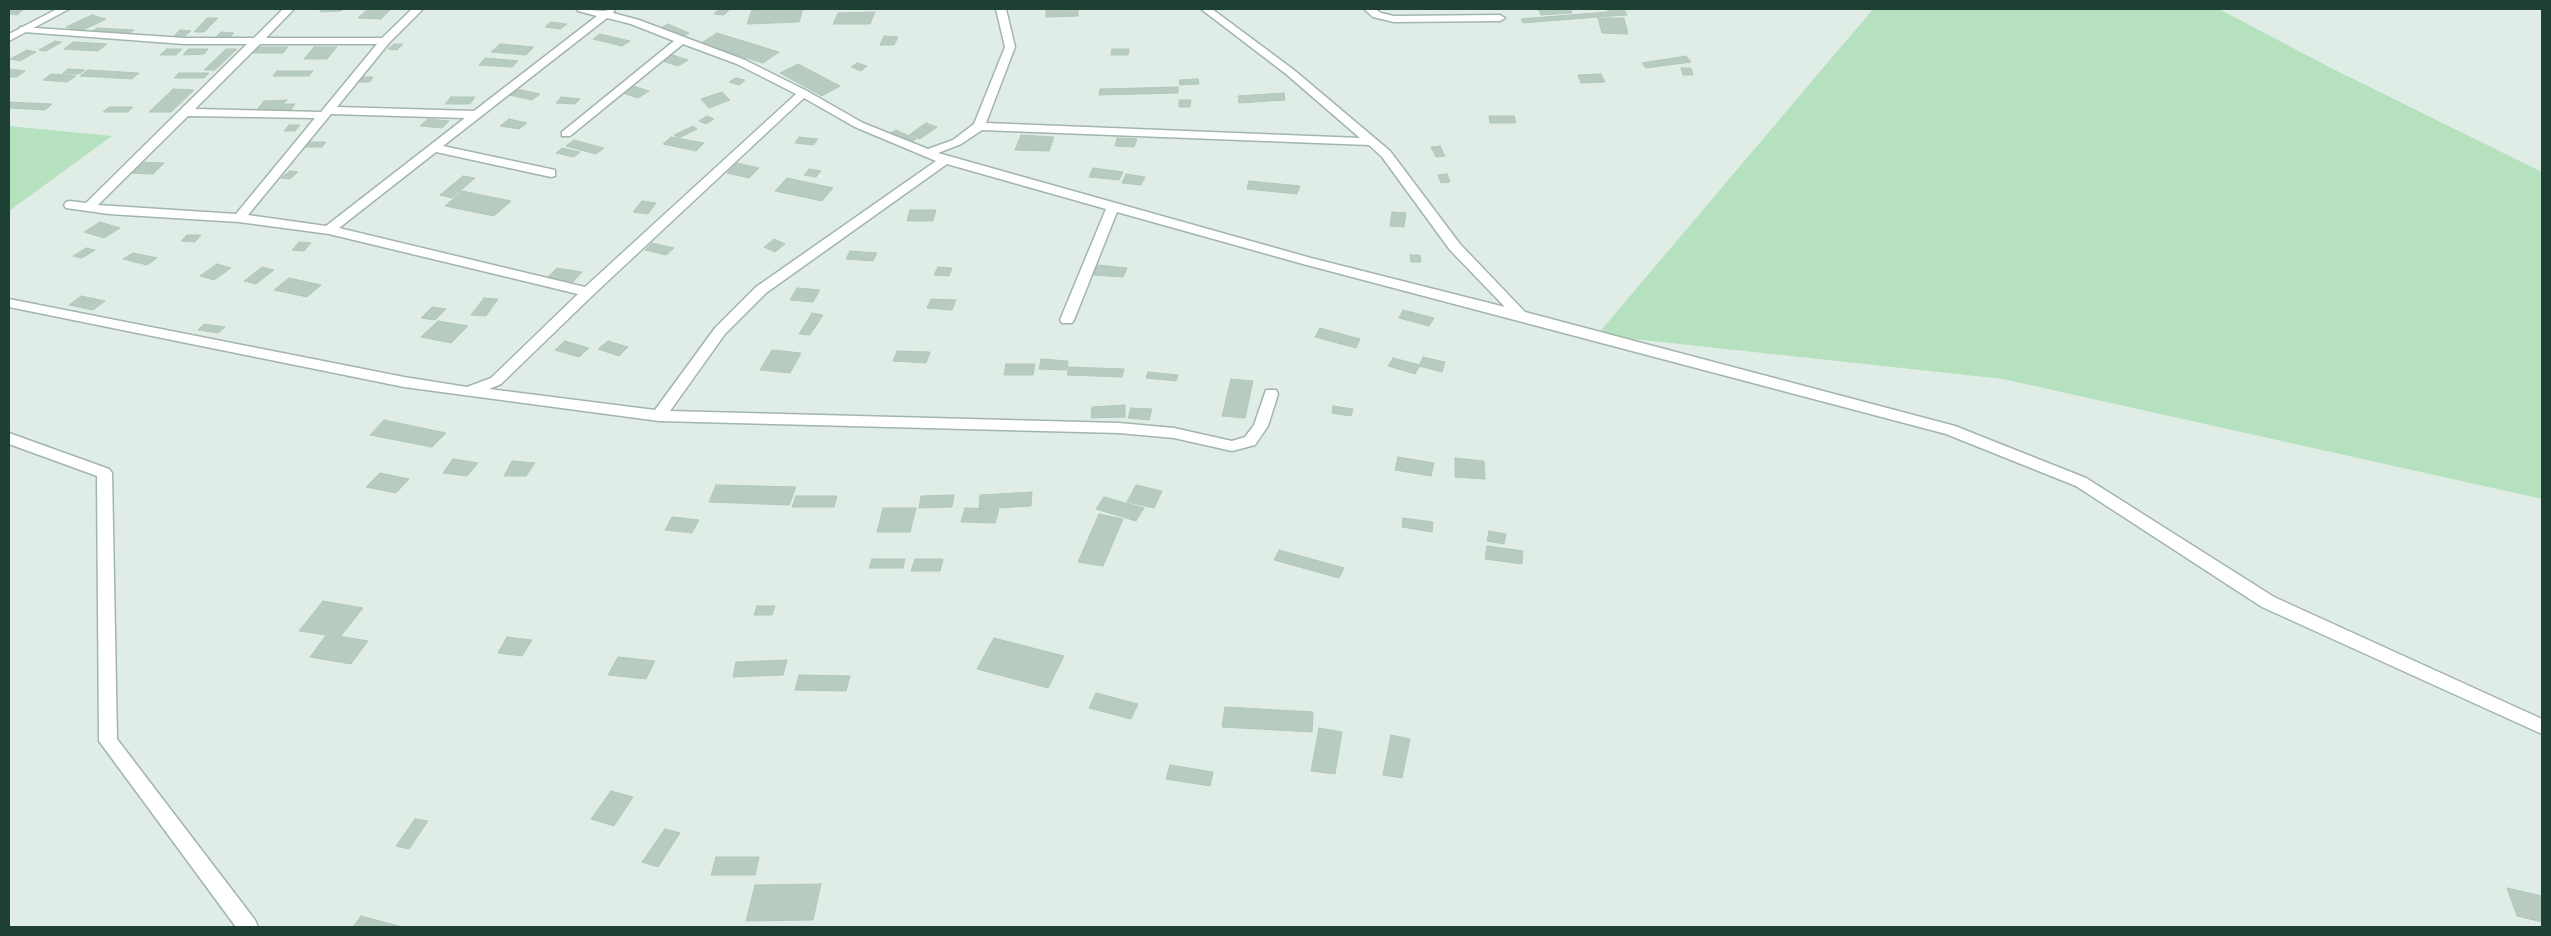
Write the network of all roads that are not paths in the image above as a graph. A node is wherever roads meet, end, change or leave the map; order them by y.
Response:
1 (64, 9) edge
2 (289, 9) edge
3 (418, 9) edge
4 (582, 9) edge
5 (1001, 9) edge
6 (1206, 9) edge
7 (1369, 9) edge
8 (609, 12) edge
9 (1500, 18) dead end
10 (24, 29) junction
11 (9, 38) edge
12 (258, 39) junction
13 (683, 39) junction
14 (385, 40) junction
15 (803, 93) junction
16 (184, 112) junction
17 (326, 112) junction
18 (477, 115) junction
19 (979, 126) junction
20 (566, 134) dead end
21 (1371, 142) junction
22 (434, 148) junction
23 (928, 153) junction
24 (945, 160) junction
25 (551, 173) dead end
26 (70, 205) dead end
27 (1113, 207) junction
28 (88, 208) junction
29 (239, 218) junction
30 (329, 230) junction
31 (588, 292) junction
32 (9, 303) edge
33 (1520, 314) junction
34 (1067, 320) dead end
35 (468, 392) junction
36 (1271, 394) dead end
37 (659, 416) junction
38 (9, 438) edge
39 (2542, 727) edge
40 (248, 927) edge

1 - 10 street
2 - 12 street
3 - 14 street
4 - 8 street
5 - 19 street
6 - 21 street
7 - 9 street
8 - 13 street
8 - 18 street
10 - 11 street
10 - 12 street
12 - 14 street
12 - 16 street
13 - 15 street
13 - 20 street
14 - 17 street
15 - 23 street
15 - 31 street
16 - 17 street
16 - 28 street
17 - 18 street
17 - 29 street
18 - 22 street
19 - 21 street
19 - 23 street
21 - 33 street
22 - 25 street
22 - 30 street
23 - 24 street
24 - 27 street
24 - 37 street
26 - 28 street
27 - 33 street
27 - 34 street
28 - 29 street
29 - 30 street
30 - 31 street
31 - 35 street
32 - 35 street
33 - 39 street
35 - 37 street
36 - 37 street
38 - 40 street

